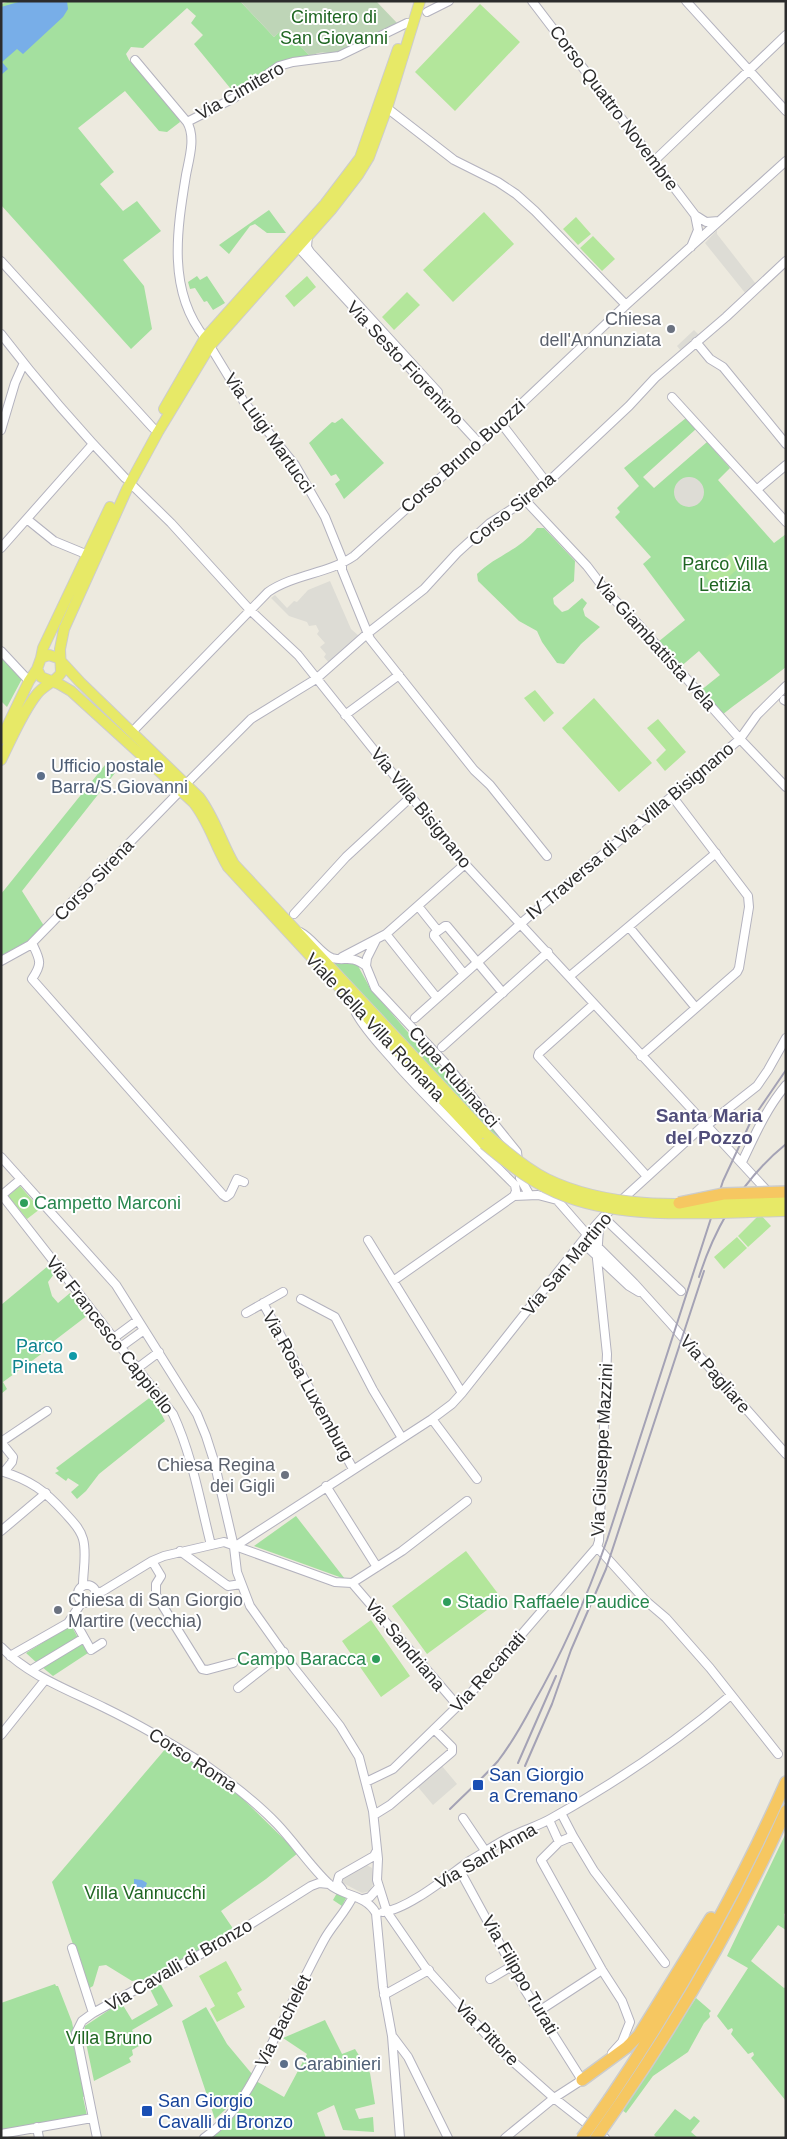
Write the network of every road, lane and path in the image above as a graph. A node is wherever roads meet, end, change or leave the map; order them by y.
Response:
1 (413, 1) edge
2 (420, 1) edge
3 (449, 1) edge
4 (686, 1) edge
5 (536, 2) edge
6 (427, 12) dead end
7 (406, 24) junction
8 (786, 34) edge
9 (135, 60) dead end
10 (748, 69) junction
11 (387, 108) junction
12 (786, 111) edge
13 (187, 122) junction
14 (654, 161) junction
15 (786, 161) edge
16 (695, 215) junction
17 (722, 220) junction
18 (300, 245) junction
19 (691, 248) junction
20 (1, 262) edge
21 (786, 262) edge
22 (626, 305) junction
23 (1, 334) edge
24 (207, 342) junction
25 (696, 342) junction
26 (23, 365) junction
27 (672, 397) dead end
28 (502, 423) junction
29 (1, 430) edge
30 (156, 430) junction
31 (478, 442) junction
32 (93, 444) junction
33 (786, 444) edge
34 (786, 465) edge
35 (128, 480) junction
36 (547, 482) junction
37 (760, 487) dead end
38 (525, 500) junction
39 (786, 507) edge
40 (778, 514) junction
41 (28, 520) junction
42 (786, 522) edge
43 (1, 548) edge
44 (88, 555) junction
45 (342, 564) junction
46 (250, 610) junction
47 (368, 633) junction
48 (1, 651) edge
49 (41, 658) junction
50 (61, 661) junction
51 (37, 668) junction
52 (399, 675) junction
53 (316, 679) junction
54 (52, 680) junction
55 (29, 681) junction
56 (786, 686) edge
57 (345, 715) junction
58 (132, 732) junction
59 (1, 739) edge
60 (740, 739) junction
61 (124, 740) junction
62 (1, 760) edge
63 (786, 786) edge
64 (183, 788) junction
65 (412, 796) junction
66 (672, 796) junction
67 (716, 853) junction
68 (547, 856) dead end
69 (465, 864) junction
70 (418, 906) junction
71 (294, 914) dead end
72 (521, 923) junction
73 (629, 927) junction
74 (297, 931) junction
75 (438, 931) junction
76 (386, 934) junction
77 (376, 940) junction
78 (32, 943) junction
79 (548, 952) junction
80 (341, 958) junction
81 (1, 961) edge
82 (478, 962) junction
83 (366, 966) junction
84 (464, 974) junction
85 (570, 976) junction
86 (503, 993) junction
87 (437, 998) junction
88 (594, 1004) junction
89 (696, 1008) junction
90 (358, 1009) junction
91 (415, 1018) dead end
92 (786, 1038) edge
93 (442, 1047) dead end
94 (641, 1056) junction
95 (786, 1085) edge
96 (706, 1126) junction
97 (1, 1157) edge
98 (742, 1162) junction
99 (644, 1173) dead end
100 (19, 1177) junction
101 (244, 1182) dead end
102 (2, 1192) edge
103 (786, 1192) edge
104 (529, 1194) junction
105 (514, 1196) junction
106 (786, 1202) edge
107 (679, 1203) junction
108 (786, 1212) edge
109 (604, 1217) junction
110 (597, 1224) junction
111 (587, 1235) junction
112 (368, 1240) dead end
113 (582, 1242) junction
114 (598, 1248) junction
115 (597, 1256) junction
116 (606, 1265) junction
117 (598, 1272) junction
118 (393, 1281) junction
119 (680, 1291) dead end
120 (283, 1292) dead end
121 (643, 1294) junction
122 (301, 1299) dead end
123 (263, 1303) junction
124 (246, 1313) dead end
125 (138, 1320) junction
126 (144, 1330) junction
127 (115, 1337) junction
128 (122, 1346) junction
129 (159, 1352) junction
130 (139, 1367) junction
131 (462, 1394) junction
132 (47, 1411) dead end
133 (432, 1419) junction
134 (402, 1438) junction
135 (1, 1442) edge
136 (786, 1454) edge
137 (353, 1469) junction
138 (3, 1472) edge
139 (477, 1479) dead end
140 (326, 1486) junction
141 (46, 1493) junction
142 (467, 1501) dead end
143 (1, 1531) edge
144 (211, 1545) junction
145 (234, 1547) junction
146 (597, 1547) junction
147 (180, 1551) junction
148 (152, 1561) junction
149 (377, 1567) junction
150 (241, 1584) junction
151 (352, 1584) junction
152 (83, 1585) junction
153 (96, 1593) junction
154 (82, 1602) junction
155 (73, 1618) junction
156 (84, 1638) junction
157 (102, 1643) dead end
158 (1, 1647) edge
159 (284, 1652) junction
160 (10, 1656) junction
161 (233, 1663) dead end
162 (31, 1670) junction
163 (45, 1680) junction
164 (238, 1688) dead end
165 (731, 1695) junction
166 (458, 1706) junction
167 (434, 1729) junction
168 (1, 1735) edge
169 (778, 1754) dead end
170 (366, 1782) junction
171 (786, 1782) edge
172 (786, 1811) edge
173 (560, 1814) junction
174 (374, 1815) junction
175 (463, 1818) dead end
176 (549, 1820) junction
177 (764, 1831) junction
178 (572, 1836) junction
179 (560, 1842) junction
180 (376, 1852) junction
181 (486, 1852) junction
182 (366, 1860) junction
183 (459, 1869) junction
184 (377, 1870) junction
185 (329, 1884) junction
186 (378, 1888) junction
187 (343, 1890) junction
188 (353, 1896) junction
189 (363, 1899) junction
190 (387, 1912) junction
191 (376, 1913) junction
192 (72, 1948) dead end
193 (665, 1963) dead end
194 (512, 1966) junction
195 (428, 1970) junction
196 (602, 1970) junction
197 (490, 1979) dead end
198 (384, 1995) junction
199 (538, 2011) junction
200 (93, 2013) junction
201 (392, 2036) junction
202 (582, 2080) junction
203 (554, 2098) junction
204 (614, 2101) junction
205 (92, 2118) junction
206 (37, 2127) junction
207 (1, 2134) edge
208 (39, 2138) edge
209 (96, 2138) edge
210 (204, 2138) edge
211 (400, 2138) edge
212 (448, 2138) edge
213 (505, 2138) edge
214 (582, 2138) edge
215 (596, 2138) edge
216 (605, 2138) edge

1 - 7 main road
2 - 11 main road
3 - 6 street
4 - 10 street
5 - 14 street, Corso Quattro Novembre
7 - 13 street, Via Cimitero
7 - 18 main road
8 - 10 street
9 - 13 street
10 - 12 street
10 - 14 street
11 - 18 main road
11 - 22 street
13 - 24 street, Via Luigi Martucci
14 - 16 street, Corso Quattro Novembre
15 - 17 street, Corso Bruno Buozzi
16 - 17 street
16 - 19 street
17 - 19 street, Corso Bruno Buozzi
18 - 24 main road
18 - 31 street, Via Sesto Fiorentino
18 - 31 street, Via Sesto Fiorentino
19 - 22 street, Corso Bruno Buozzi
20 - 30 street
21 - 25 street, Corso Sirena
22 - 28 street, Corso Bruno Buozzi
23 - 26 street, Via Villa Bisignano
24 - 30 main road
24 - 45 street, Via Luigi Martucci
25 - 33 street
25 - 36 street, Corso Sirena
26 - 29 street
26 - 32 street, Via Villa Bisignano
27 - 40 street
28 - 31 street, Corso Bruno Buozzi
28 - 36 street
30 - 35 main road
31 - 45 street, Corso Bruno Buozzi
32 - 35 street, Via Villa Bisignano
32 - 41 street
34 - 37 street
35 - 44 main road
35 - 46 street, Via Villa Bisignano
35 - 50 main road
36 - 38 street, Corso Sirena
38 - 47 street, Corso Sirena
38 - 60 street, Via Giambattista Vela
39 - 40 street
40 - 42 street
41 - 43 street
41 - 44 street
44 - 49 main road
45 - 46 street, Corso Bruno Buozzi
45 - 47 street, Via Luigi Martucci
46 - 53 street, Via Villa Bisignano
46 - 58 street, Corso Bruno Buozzi
47 - 52 street, Via Luigi Martucci
47 - 53 street, Corso Sirena
48 - 55 street
49 - 50 main road
49 - 51 main road
50 - 54 main road
50 - 58 main road, Viale della Villa Romana
51 - 54 main road
51 - 55 main road
52 - 57 street
52 - 68 street, Via Luigi Martucci
53 - 57 street, Via Villa Bisignano
53 - 64 street, Corso Sirena
54 - 61 main road, Viale della Villa Romana
54 - 62 main road
55 - 59 main road
56 - 60 street, IV Traversa di Via Villa Bisignano
57 - 65 street, Via Villa Bisignano
58 - 61 main road
58 - 64 main road, Viale della Villa Romana
60 - 63 street, Via Giambattista Vela
60 - 66 street, IV Traversa di Via Villa Bisignano
61 - 64 main road, Viale della Villa Romana
64 - 74 main road, Viale della Villa Romana
64 - 78 street, Corso Sirena
64 - 90 main road, Viale della Villa Romana
65 - 69 street, Via Villa Bisignano
65 - 71 street
66 - 67 street
66 - 72 street, IV Traversa di Via Villa Bisignano
67 - 73 street
67 - 89 street
69 - 70 street
69 - 72 street, Via Villa Bisignano
70 - 75 street
70 - 76 street
72 - 79 street, Via Villa Bisignano
72 - 82 street, IV Traversa di Via Villa Bisignano
73 - 85 street
73 - 89 street
74 - 80 street
74 - 107 main road, Viale della Villa Romana, bridge
75 - 82 street
75 - 84 street
76 - 77 street
76 - 87 street
77 - 80 street
77 - 83 street
78 - 81 street, Corso Sirena
78 - 101 street
79 - 85 street, Via Villa Bisignano
79 - 86 street
80 - 83 street
82 - 84 street, IV Traversa di Via Villa Bisignano
82 - 86 street
83 - 104 street, Cupa Rubinacci
84 - 87 street, IV Traversa di Via Villa Bisignano
85 - 88 street, Via Villa Bisignano
86 - 93 street
87 - 91 street, IV Traversa di Via Villa Bisignano
88 - 94 street, Via Villa Bisignano
88 - 99 street
89 - 94 street
90 - 105 street
90 - 108 main road, Viale della Villa Romana, bridge
92 - 96 street, Via San Martino
94 - 96 street, Via Villa Bisignano
95 - 98 street
96 - 98 street, Via Villa Bisignano
96 - 109 street, Via San Martino
97 - 100 street
98 - 108 street, Via Villa Bisignano
100 - 102 street
100 - 125 street
102 - 127 street, Via Francesco Cappiello
103 - 107 highway, bridge
104 - 105 street, Via Pagliare
104 - 111 street, Via Pagliare
105 - 118 street
106 - 107 main road, Viale della Villa Romana, bridge
109 - 110 street, Via San Martino
109 - 119 street
110 - 111 street, Via San Martino
110 - 114 street, Via Giuseppe Mazzini
111 - 113 street, Via San Martino
111 - 114 street, Via Pagliare
112 - 118 street
113 - 115 street, Via Pagliare
113 - 131 street, Via San Martino
114 - 115 street, Via Giuseppe Mazzini
114 - 121 street, Via Pagliare
115 - 116 street, Via Pagliare
115 - 117 street, Via Giuseppe Mazzini
116 - 117 street
116 - 121 street, Via Pagliare
117 - 146 street, Via Giuseppe Mazzini
118 - 131 street
120 - 123 street
121 - 136 street, Via Pagliare
122 - 134 street
123 - 124 street
123 - 137 street, Via Rosa Luxemburg
125 - 126 street
125 - 127 street
126 - 128 street
126 - 129 street
127 - 128 street, Via Francesco Cappiello
128 - 130 street, Via Francesco Cappiello
129 - 130 street
129 - 145 street
130 - 144 street, Via Francesco Cappiello
131 - 133 street, Via San Martino
132 - 135 street
133 - 134 street, Via San Martino
133 - 139 street
134 - 137 street, Via San Martino
135 - 138 street
137 - 140 street, Via San Martino
138 - 141 street
140 - 145 street, Via San Martino
140 - 149 street
141 - 143 street
141 - 152 street
142 - 149 street, Via Sandriana
144 - 145 street, Via Sandriana
144 - 147 street, Via Sandriana
145 - 150 street
145 - 151 street, Via Sandriana
146 - 165 street, Via Giuseppe Mazzini
146 - 166 street, Via Recanati
147 - 148 street, Via Sandriana
147 - 150 street
148 - 153 street, Via Sandriana
148 - 161 street
149 - 151 street, Via Sandriana
150 - 159 street
151 - 166 street, Via Sandriana
152 - 153 street
152 - 154 street
153 - 154 street
154 - 155 street
155 - 156 street
155 - 160 street
156 - 157 street
156 - 162 street
158 - 160 street, Corso Roma
159 - 164 street
159 - 170 street
160 - 162 street, Corso Roma
162 - 163 street, Corso Roma
163 - 168 street
163 - 185 street, Corso Roma
165 - 169 street, Via Giuseppe Mazzini
165 - 173 street, Via Sant'Anna
166 - 167 street, Via Recanati
167 - 170 street, Via Recanati
167 - 174 street
170 - 174 street
171 - 177 highway
172 - 204 highway
173 - 176 street, Via Sant'Anna
173 - 178 street
174 - 180 street
175 - 181 street
176 - 179 street
176 - 181 street, Via Sant'Anna
177 - 202 highway
177 - 204 highway
178 - 179 street
178 - 193 street
179 - 196 street
180 - 182 street
180 - 184 street
181 - 183 street, Via Sant'Anna
182 - 184 street
182 - 187 street
183 - 190 street, Via Sant'Anna
183 - 194 street, Via Filippo Turati
184 - 186 street
185 - 187 street
185 - 200 street, Via Cavalli di Bronzo
186 - 189 street
186 - 190 street, Via Pittore
187 - 188 street
188 - 189 street
188 - 210 street, Via Bachelet
189 - 191 street
190 - 191 street
190 - 195 street, Via Pittore
191 - 198 street
192 - 200 street
194 - 197 street
194 - 199 street, Via Filippo Turati
195 - 198 street
195 - 203 street, Via Pittore
196 - 199 street
196 - 202 street
198 - 201 street
199 - 202 street, Via Filippo Turati
200 - 205 street, Via Cavalli di Bronzo
201 - 211 street
201 - 212 street
202 - 203 street
203 - 213 street
203 - 216 street, Via Pittore
204 - 214 highway, bridge
204 - 215 highway, bridge
205 - 206 street
205 - 209 street, Via Cavalli di Bronzo
206 - 207 street
206 - 208 street

